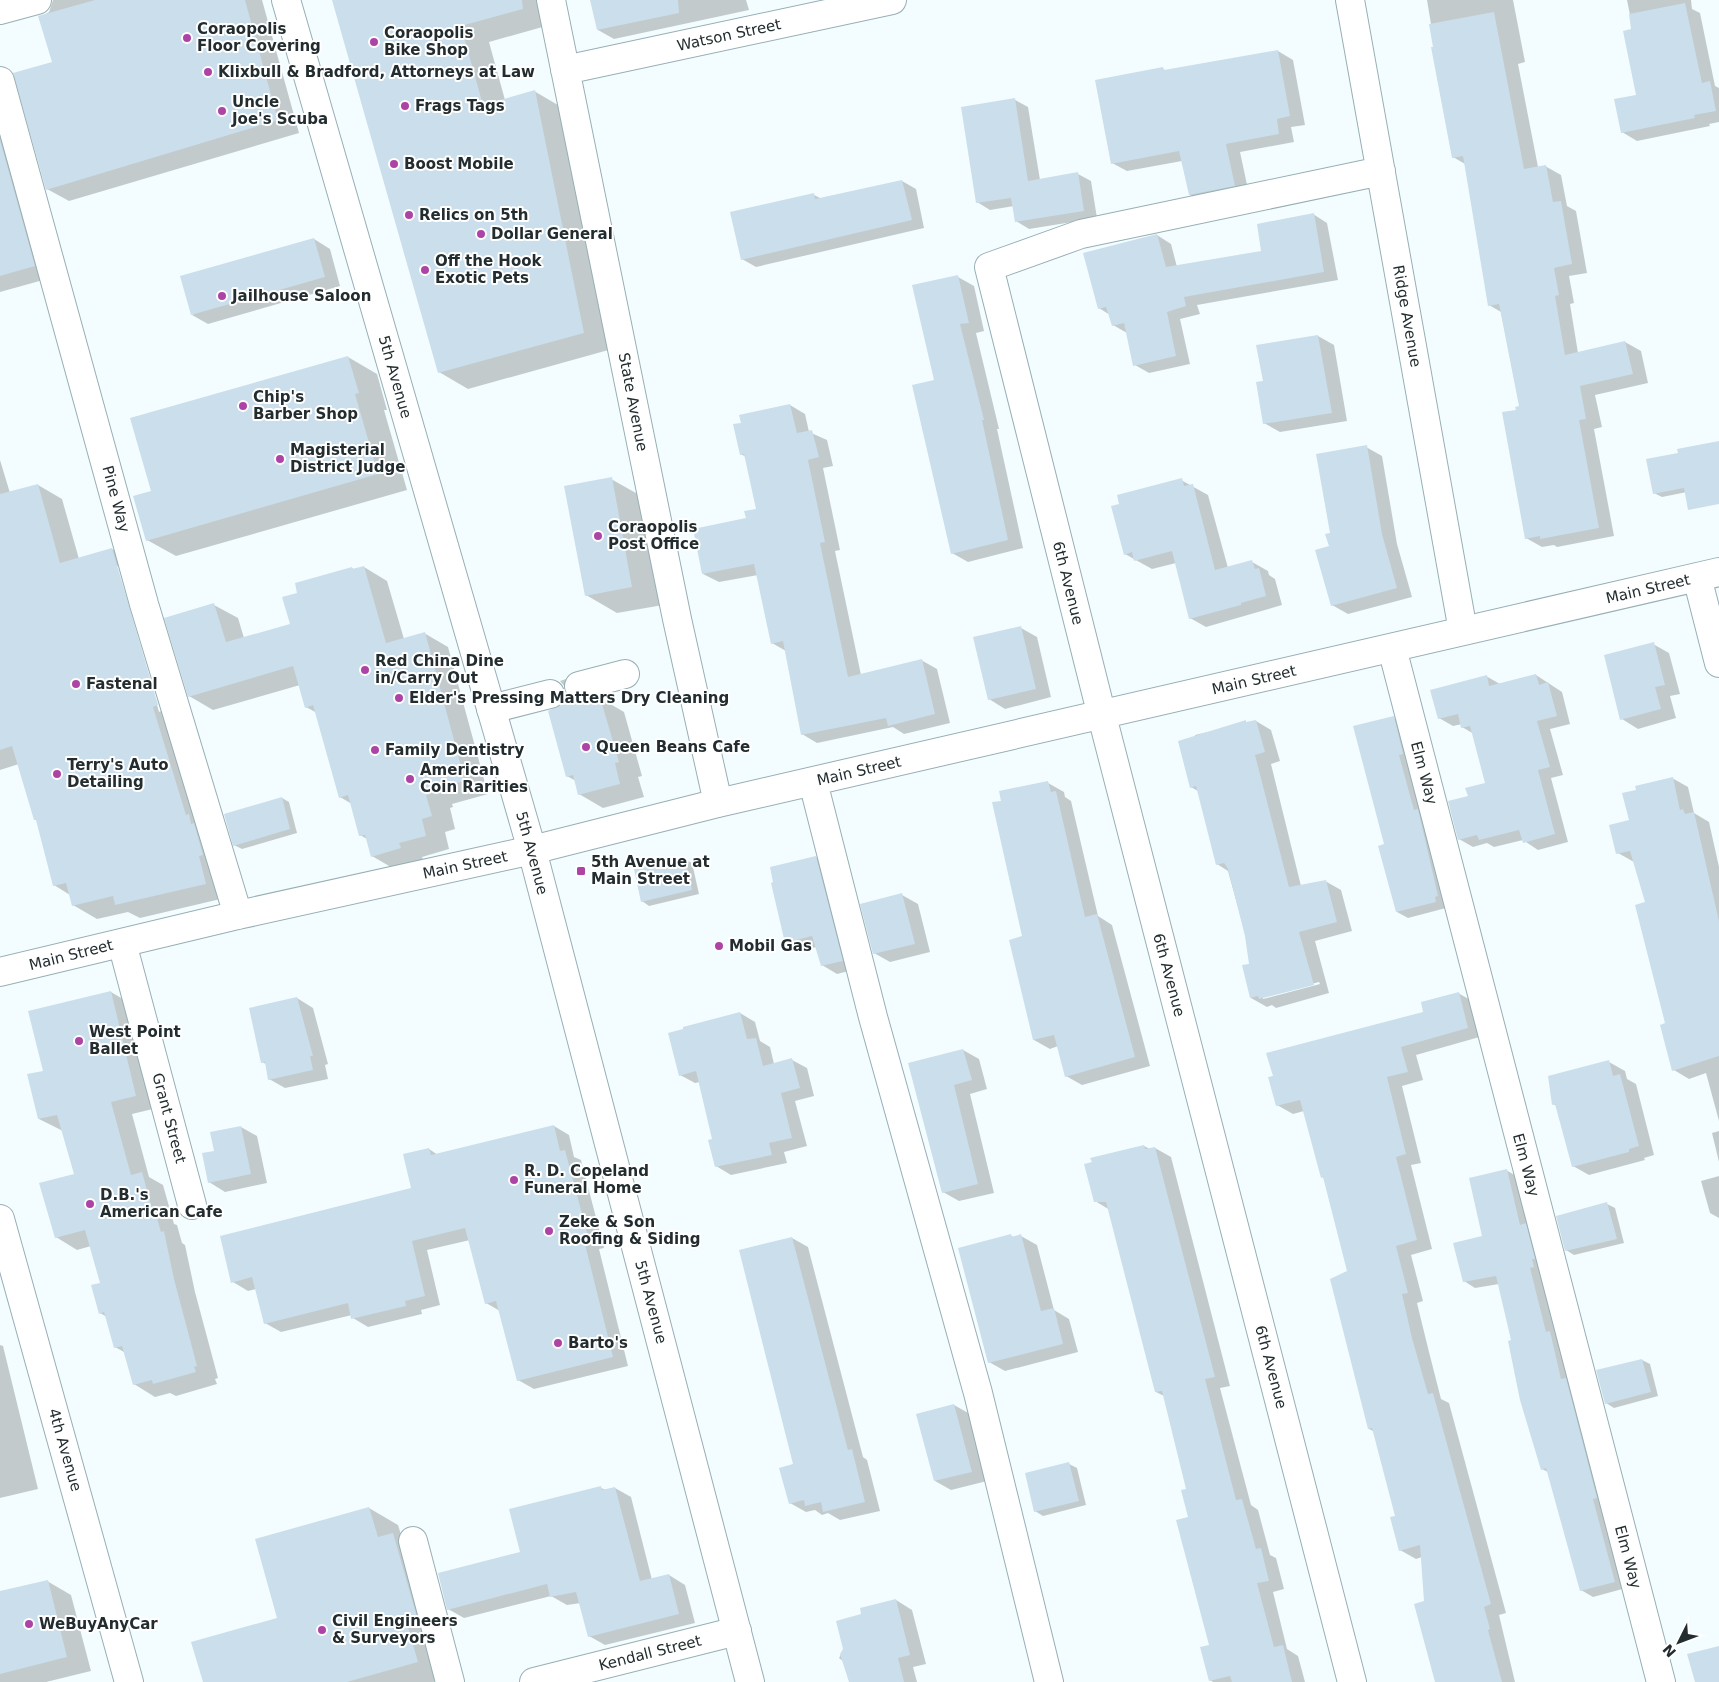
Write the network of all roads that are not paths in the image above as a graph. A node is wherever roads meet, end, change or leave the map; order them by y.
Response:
1 (37, 0) edge
2 (286, 0) edge
3 (551, 0) edge
4 (892, 0) edge
5 (1350, 0) edge
6 (0, 10) edge
7 (566, 70) junction
8 (0, 81) edge
9 (1381, 171) junction
10 (1708, 575) edge
11 (1463, 632) junction
12 (1392, 648) junction
13 (1719, 663) edge
14 (625, 674) dead end
15 (579, 686) dead end
16 (550, 694) dead end
17 (491, 710) junction
18 (1102, 716) junction
19 (813, 782) junction
20 (718, 804) junction
21 (532, 850) junction
22 (238, 915) junction
23 (122, 943) junction
24 (0, 972) edge
25 (192, 1205) dead end
26 (0, 1219) edge
27 (413, 1541) dead end
28 (737, 1631) junction
29 (128, 1682) edge
30 (450, 1682) edge
31 (534, 1682) edge
32 (750, 1682) edge
33 (1049, 1682) edge
34 (1352, 1682) edge
35 (1661, 1682) edge

1 - 6 street
2 - 17 street, 5th Avenue
3 - 7 street, State Avenue
4 - 7 street, Watson Street
5 - 9 street, Ridge Avenue
7 - 20 street, State Avenue
8 - 22 street, Pine Way
9 - 11 street, Ridge Avenue
9 - 18 street, 6th Avenue
10 - 11 street, Main Street
10 - 13 street
11 - 12 street, Main Street
12 - 18 street, Main Street
12 - 35 street, Elm Way
14 - 15 street
16 - 17 street
17 - 21 street, 5th Avenue
18 - 19 street, Main Street
18 - 34 street, 6th Avenue
19 - 20 street, Main Street
19 - 33 street
20 - 21 street, Main Street
21 - 22 street, Main Street
21 - 28 street, 5th Avenue
22 - 23 street, Main Street
23 - 24 street, Main Street
23 - 25 street, Grant Street
26 - 29 street, 4th Avenue
27 - 30 street
28 - 31 street, Kendall Street
28 - 32 street, 5th Avenue

